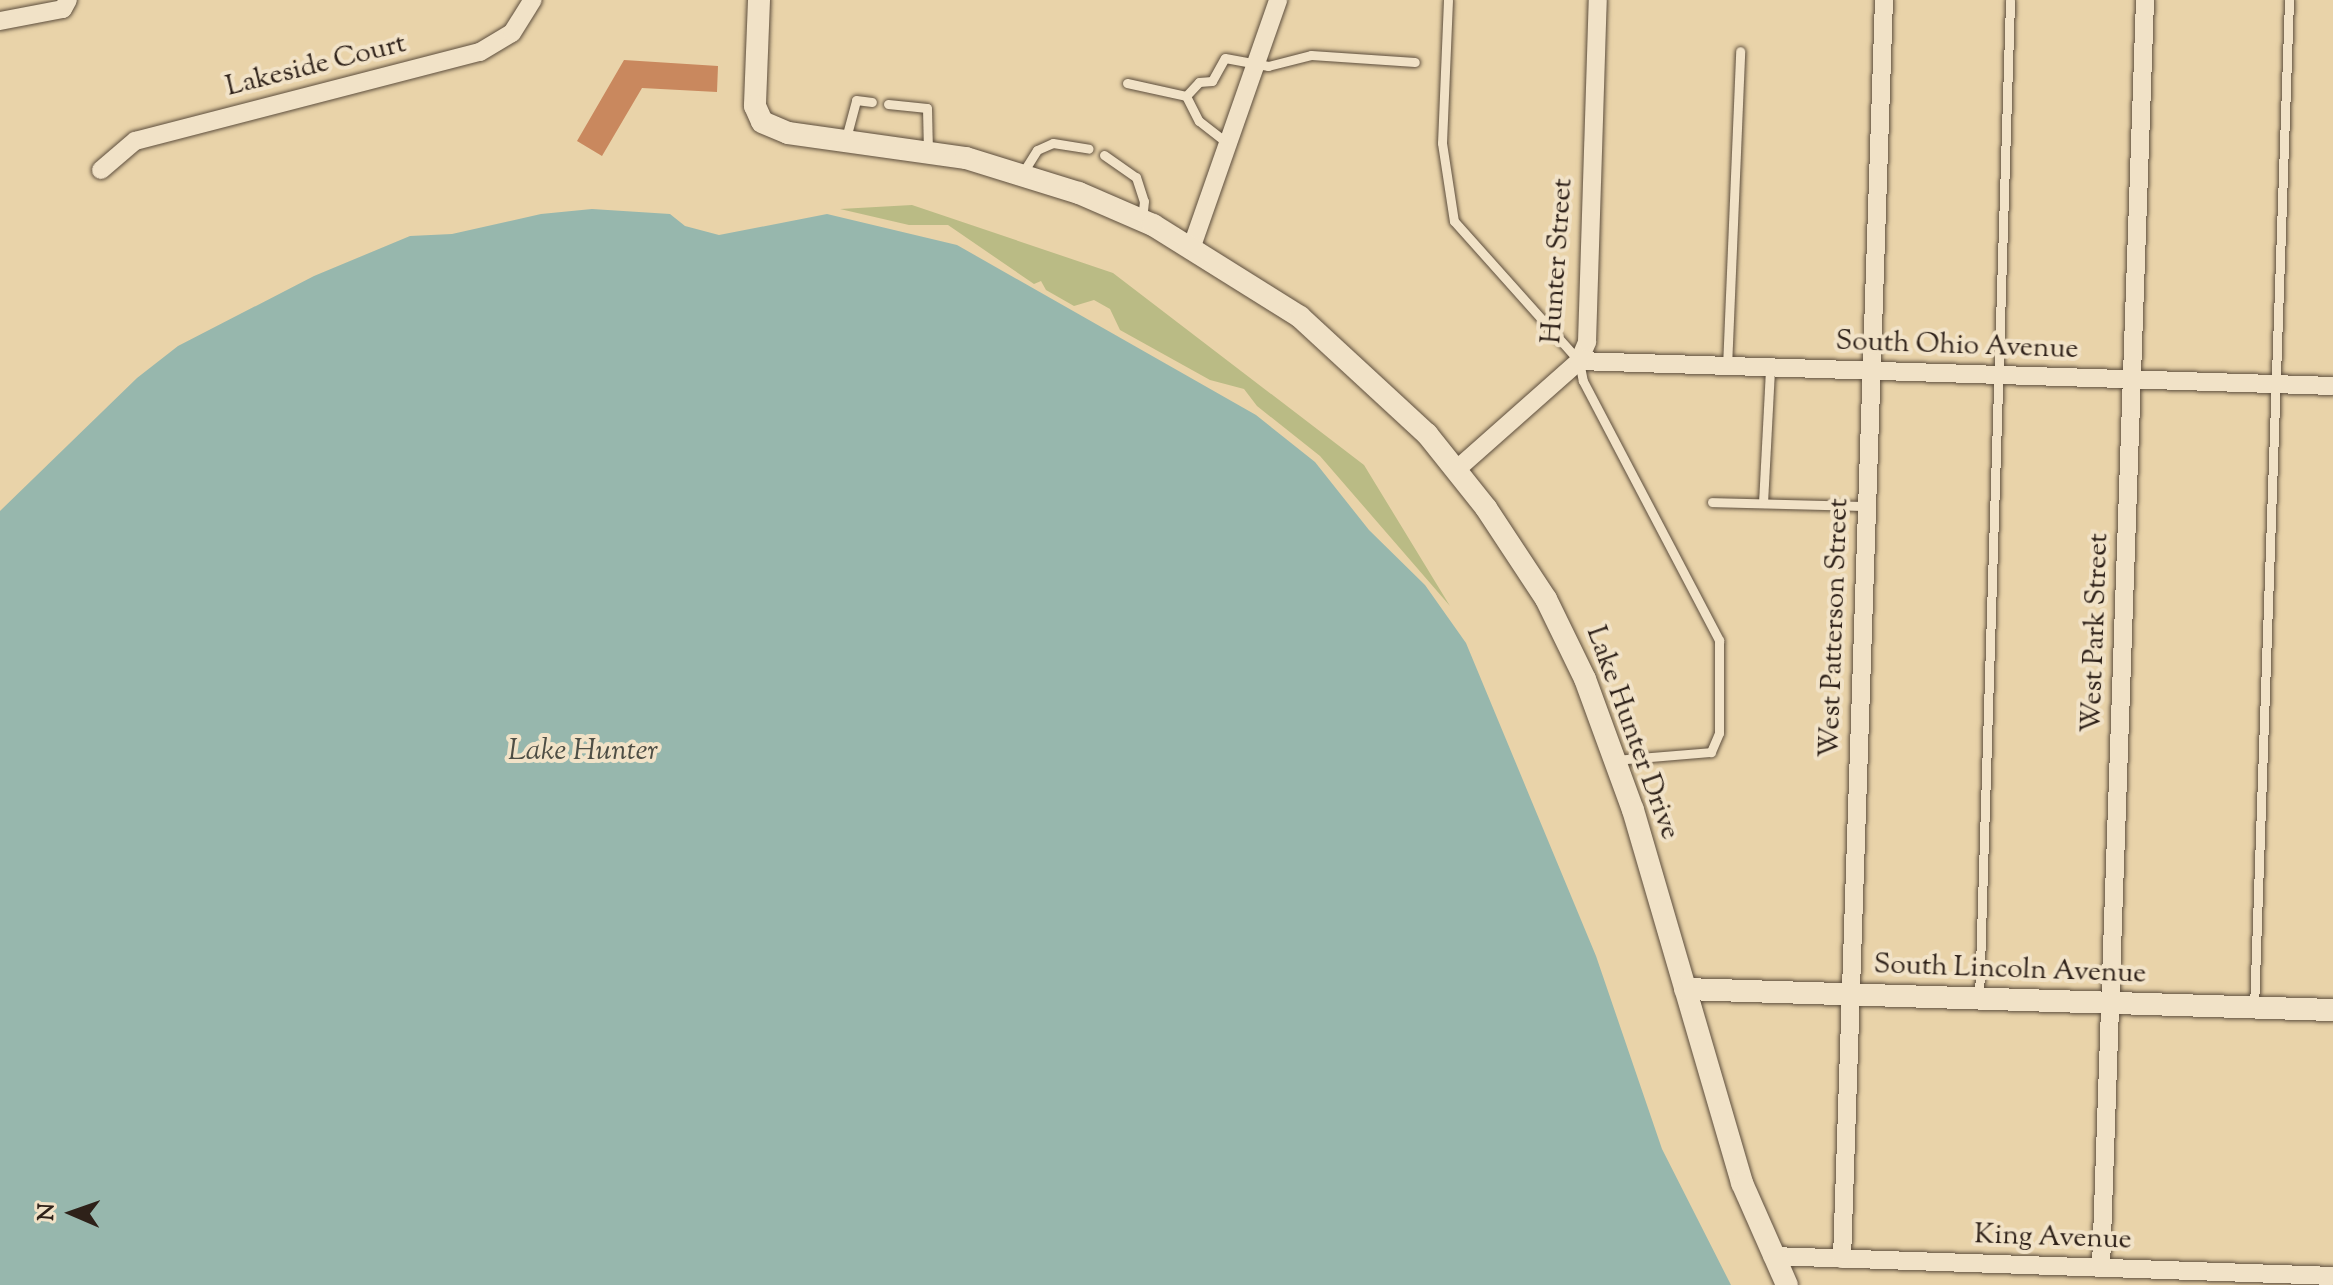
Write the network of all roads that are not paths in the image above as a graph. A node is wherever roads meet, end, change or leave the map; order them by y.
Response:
1 (68, 0) edge
2 (533, 0) edge
3 (759, 0) edge
4 (1278, 0) edge
5 (1448, 0) edge
6 (1598, 0) edge
7 (1884, 0) edge
8 (2010, 0) edge
9 (2145, 0) edge
10 (2289, 0) edge
11 (0, 21) edge
12 (1740, 51) dead end
13 (1415, 62) dead end
14 (1255, 64) junction
15 (1127, 83) dead end
16 (1186, 96) junction
17 (872, 102) dead end
18 (888, 104) dead end
19 (846, 138) junction
20 (1228, 144) junction
21 (1089, 149) dead end
22 (928, 151) junction
23 (1104, 155) dead end
24 (101, 170) dead end
25 (1022, 174) junction
26 (1142, 220) junction
27 (1192, 246) junction
28 (1579, 361) junction
29 (1727, 367) junction
30 (1770, 369) junction
31 (1872, 370) junction
32 (1997, 375) junction
33 (2134, 380) junction
34 (2275, 384) junction
35 (2333, 386) edge
36 (1456, 470) junction
37 (1712, 502) dead end
38 (1763, 503) junction
39 (1868, 506) junction
40 (1616, 760) junction
41 (1685, 989) junction
42 (1850, 994) junction
43 (1979, 999) junction
44 (2111, 1004) junction
45 (2254, 1008) junction
46 (2333, 1010) edge
47 (1772, 1256) junction
48 (1842, 1259) junction
49 (2101, 1267) junction
50 (2333, 1276) edge
51 (1787, 1285) edge

1 - 11 street
2 - 24 street, Lakeside Court
3 - 19 street, Lake Hunter Drive
4 - 14 street
5 - 28 lane
6 - 28 street, Hunter Street
7 - 31 street, West Patterson Street
8 - 32 lane
9 - 33 street, West Park Street
10 - 34 lane
12 - 29 lane
13 - 14 lane
14 - 16 lane
14 - 20 street
15 - 16 lane
16 - 20 lane
17 - 19 lane
18 - 22 lane
19 - 22 street, Lake Hunter Drive
20 - 27 street
21 - 25 lane
22 - 25 street, Lake Hunter Drive
23 - 26 lane
25 - 26 street, Lake Hunter Drive
26 - 27 street, Lake Hunter Drive
27 - 36 street, Lake Hunter Drive
28 - 29 street, South Ohio Avenue
28 - 36 street, Hunter Street
28 - 40 lane
29 - 30 street, South Ohio Avenue
30 - 31 street, South Ohio Avenue
30 - 38 lane
31 - 32 street, South Ohio Avenue
31 - 39 street, West Patterson Street
32 - 33 street, South Ohio Avenue
32 - 43 lane
33 - 34 street, South Ohio Avenue
33 - 44 street, West Park Street
34 - 35 street, South Ohio Avenue
34 - 45 lane
36 - 40 street, Lake Hunter Drive
37 - 38 lane
38 - 39 lane
39 - 42 street, West Patterson Street
40 - 41 street, Lake Hunter Drive
41 - 42 street, South Lincoln Avenue
41 - 47 street, Lake Hunter Drive
42 - 43 street, South Lincoln Avenue
42 - 48 street, West Patterson Street
43 - 44 street, South Lincoln Avenue
44 - 45 street, South Lincoln Avenue
44 - 49 street, West Park Street
45 - 46 street, South Lincoln Avenue
47 - 48 street, King Avenue
47 - 51 street, Lake Hunter Drive
48 - 49 street, King Avenue
49 - 50 street, King Avenue

